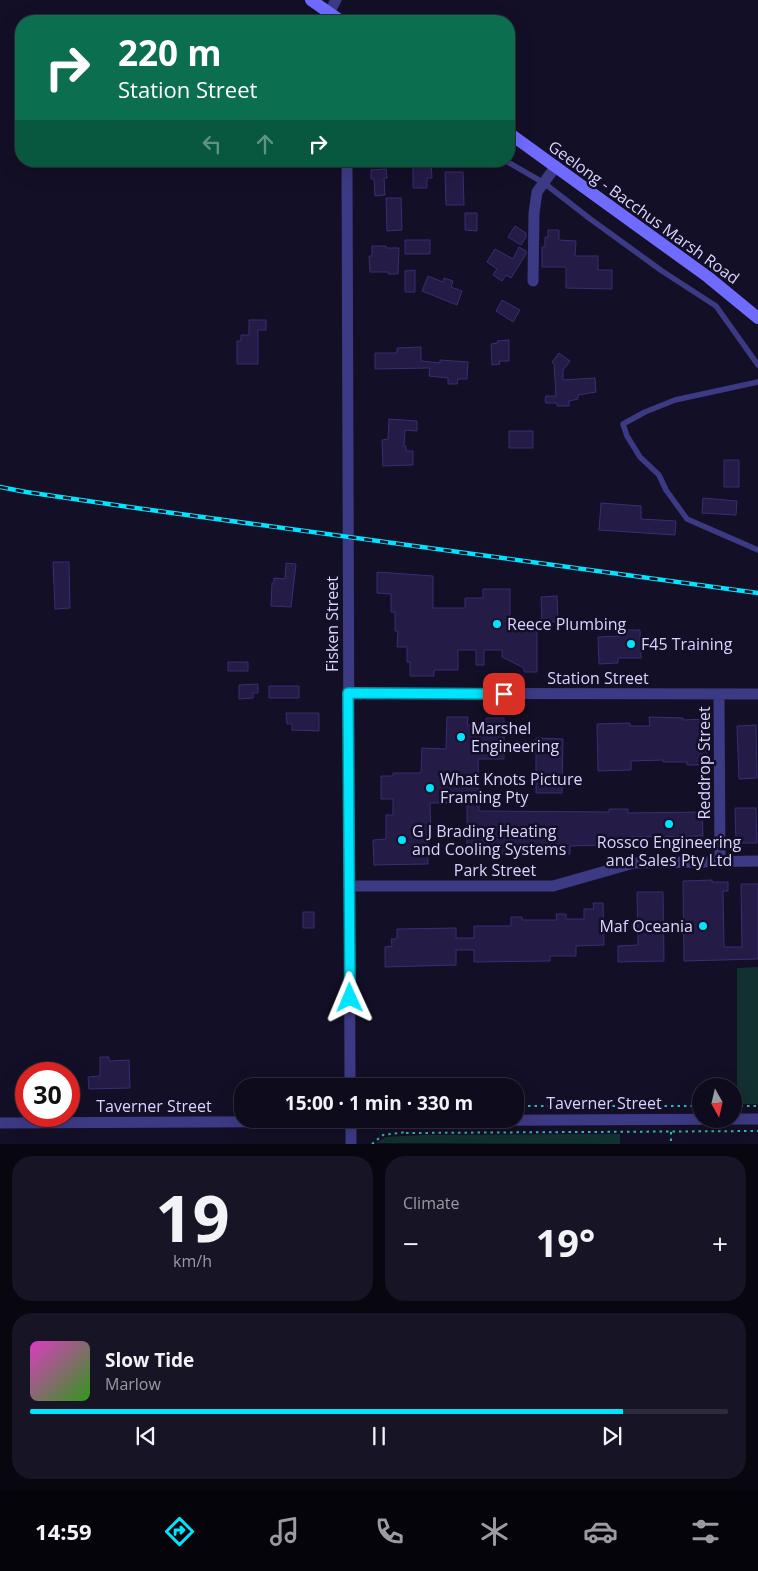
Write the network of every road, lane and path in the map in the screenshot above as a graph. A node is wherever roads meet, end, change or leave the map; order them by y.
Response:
1 (310, 0) edge
2 (336, 0) edge
3 (329, 13) junction
4 (332, 15) edge
5 (515, 137) edge
6 (515, 166) edge
7 (556, 166) junction
8 (347, 167) edge
9 (544, 183) junction
10 (533, 281) dead end
11 (758, 318) edge
12 (758, 366) edge
13 (758, 382) edge
14 (758, 550) edge
15 (348, 693) junction
16 (719, 694) junction
17 (758, 694) edge
18 (758, 861) edge
19 (720, 862) junction
20 (349, 886) junction
21 (350, 1078) edge
22 (524, 1106) edge
23 (692, 1106) edge
24 (742, 1106) edge
25 (758, 1106) edge
26 (758, 1119) edge
27 (524, 1120) edge
28 (234, 1121) edge
29 (0, 1123) edge
30 (351, 1128) edge
31 (758, 1131) edge
32 (671, 1132) junction
33 (406, 1133) dead end
34 (377, 1139) dead end
35 (351, 1144) edge
36 (372, 1144) edge
37 (671, 1144) edge

1 - 3 main road
2 - 3 street
3 - 4 main road
5 - 7 main road, Geelong - Bacchus Marsh Road
6 - 9 lane
7 - 9 street
7 - 11 main road, Geelong - Bacchus Marsh Road
8 - 15 street, Fisken Street
9 - 10 street
9 - 12 lane
13 - 14 lane
15 - 16 street, Station Street
15 - 20 street, Fisken Street
16 - 17 street, Station Street
16 - 19 street, Reddrop Street
18 - 19 street, Park Street
19 - 20 street, Park Street
20 - 21 street, Fisken Street
22 - 23 path
24 - 25 path
26 - 27 street, Taverner Street
28 - 29 street, Taverner Street
30 - 35 street
31 - 32 path
32 - 33 path
32 - 37 path
34 - 36 path

